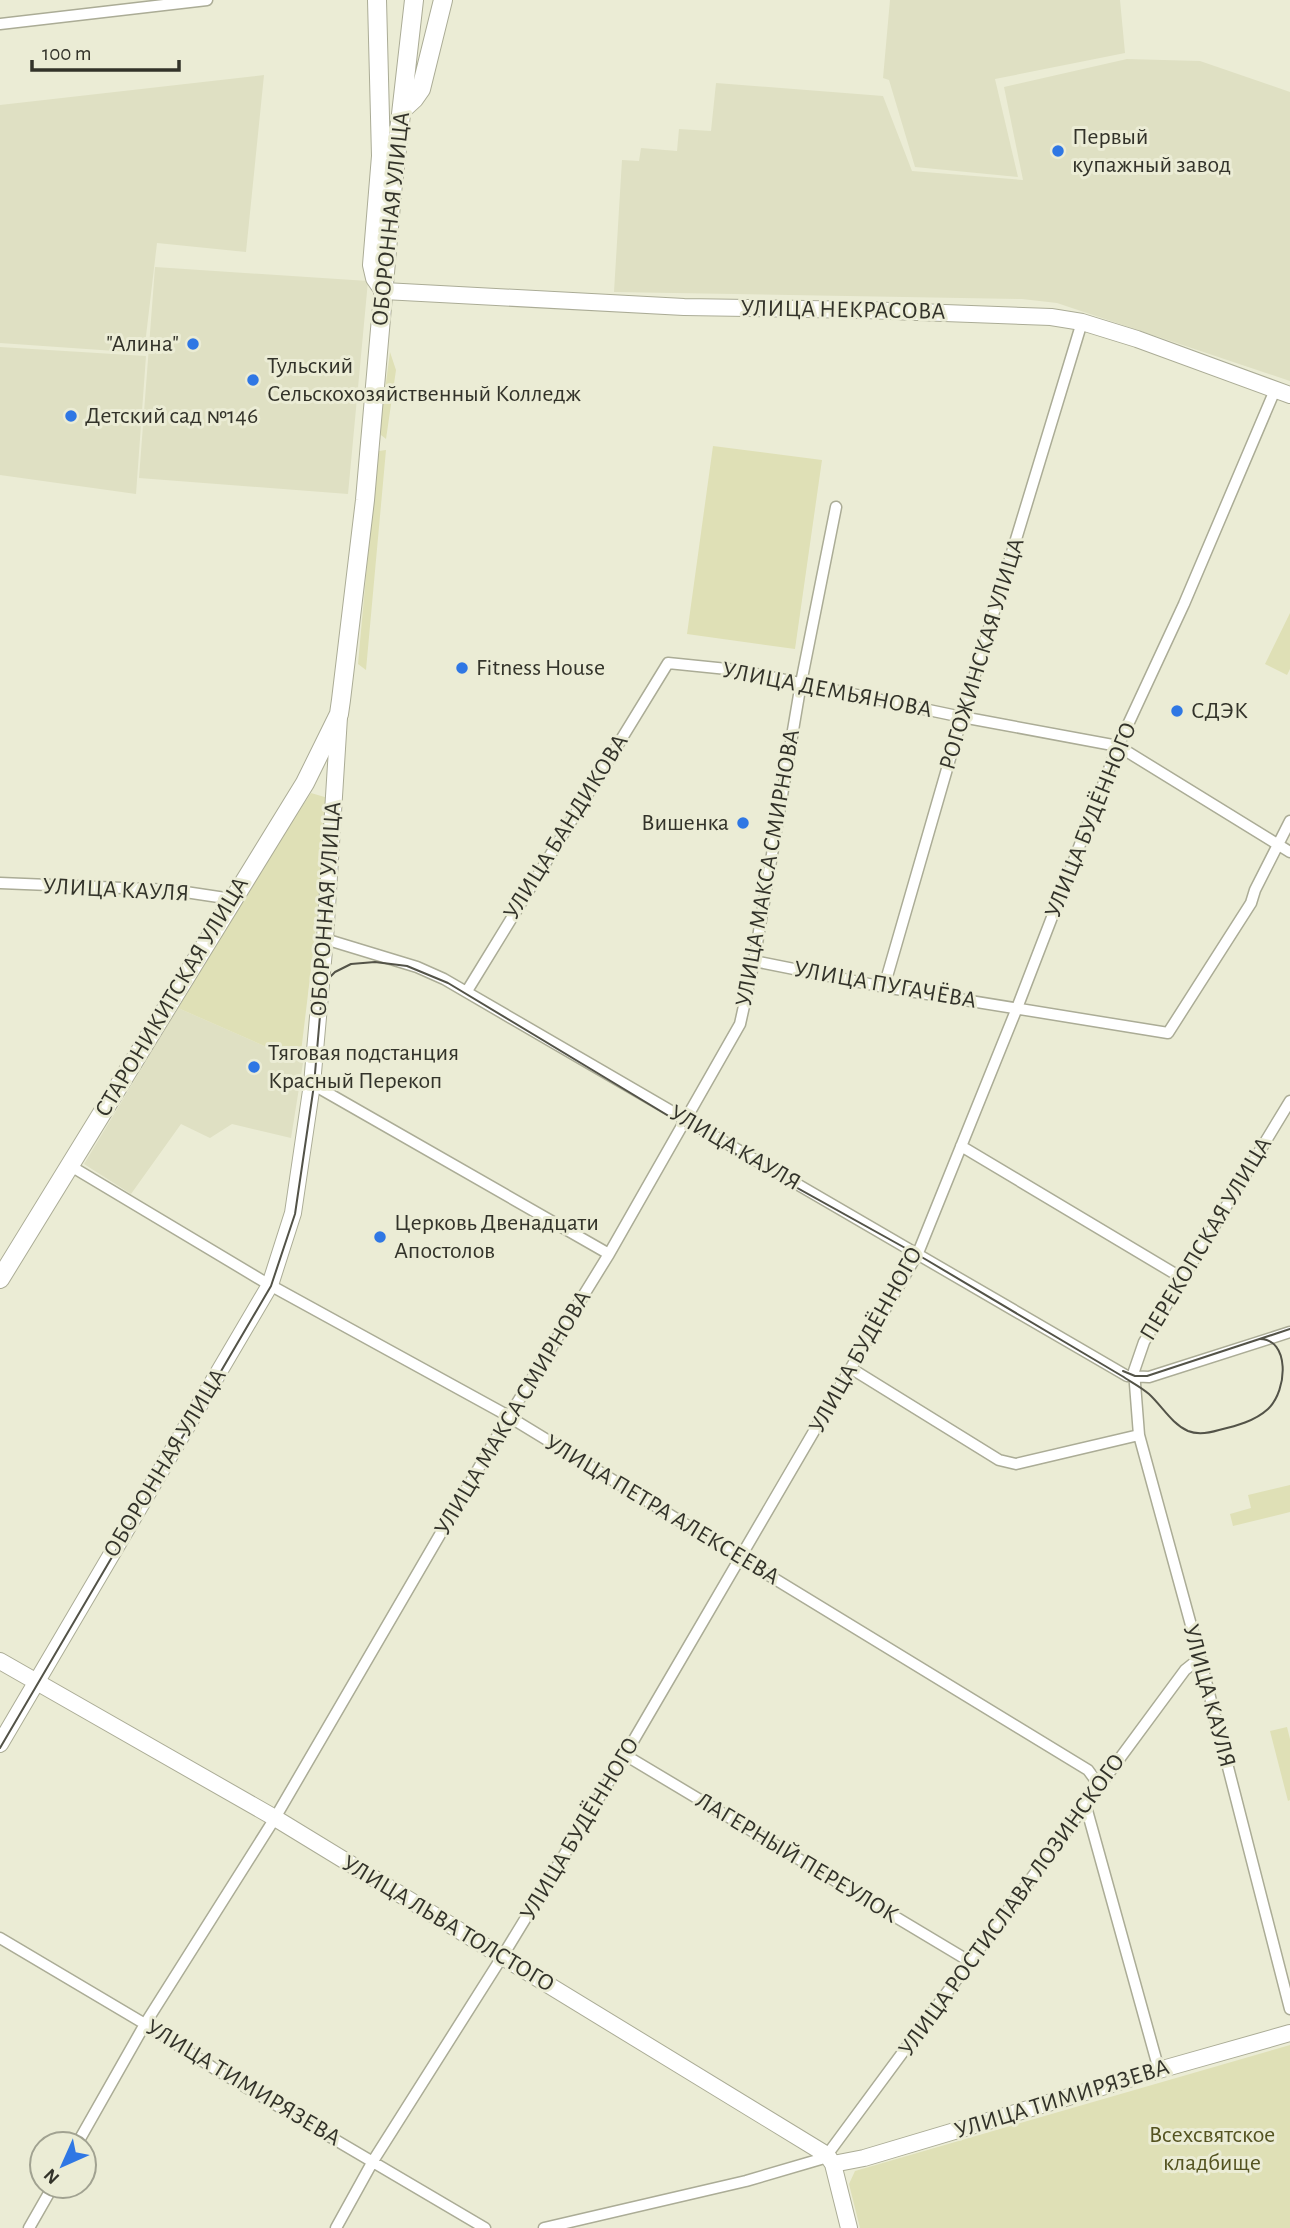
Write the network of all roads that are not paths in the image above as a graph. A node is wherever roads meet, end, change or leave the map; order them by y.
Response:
1 (207, 0) edge
2 (377, 0) edge
3 (414, 0) edge
4 (443, 0) edge
5 (0, 24) edge
6 (401, 116) junction
7 (381, 156) junction
8 (392, 192) junction
9 (381, 283) junction
10 (1082, 322) junction
11 (1282, 393) edge
12 (836, 507) dead end
13 (668, 663) joint
14 (801, 683) junction
15 (339, 714) junction
16 (962, 717) junction
17 (1118, 746) junction
18 (305, 783) junction
19 (335, 795) junction
20 (1290, 821) edge
21 (1278, 844) junction
22 (1290, 852) edge
23 (0, 883) edge
24 (232, 899) junction
25 (325, 939) junction
26 (754, 961) junction
27 (884, 986) junction
28 (467, 991) junction
29 (1017, 1008) junction
30 (312, 1084) junction
31 (1290, 1101) edge
32 (684, 1119) junction
33 (961, 1146) junction
34 (69, 1165) junction
35 (918, 1253) junction
36 (608, 1254) junction
37 (1182, 1278) junction
38 (0, 1279) edge
39 (270, 1285) junction
40 (1290, 1332) edge
41 (852, 1369) junction
42 (1136, 1380) junction
43 (509, 1416) junction
44 (1139, 1435) junction
45 (741, 1558) junction
46 (1200, 1658) junction
47 (0, 1661) edge
48 (35, 1682) junction
49 (0, 1744) edge
50 (625, 1755) junction
51 (1099, 1785) junction
52 (1085, 1803) junction
53 (275, 1818) junction
54 (0, 1938) edge
55 (502, 1957) junction
56 (969, 1962) junction
57 (1290, 2010) edge
58 (145, 2024) junction
59 (1290, 2034) edge
60 (1158, 2070) junction
61 (85, 2130) edge
62 (830, 2159) junction
63 (373, 2161) junction
64 (45, 2200) edge
65 (482, 2227) edge
66 (29, 2228) edge
67 (336, 2228) edge
68 (544, 2228) edge
69 (849, 2228) edge

1 - 5 street
2 - 7 main road
3 - 6 main road, ОБОРОННАЯ УЛИЦА
4 - 6 main road
6 - 7 main road
6 - 8 main road, ОБОРОННАЯ УЛИЦА
7 - 8 main road
7 - 9 main road
8 - 9 main road, ОБОРОННАЯ УЛИЦА
9 - 10 street, УЛИЦА НЕКРАСОВА
9 - 15 main road, ОБОРОННАЯ УЛИЦА
10 - 11 street, УЛИЦА НЕКРАСОВА
10 - 16 street, РОГОЖИНСКАЯ УЛИЦА
11 - 17 street, УЛИЦА БУДЁННОГО
12 - 14 street, УЛИЦА МАКСА СМИРНОВА
13 - 14 street, УЛИЦА ДЕМЬЯНОВА
13 - 28 street, УЛИЦА БАНДИКОВА
14 - 16 street, УЛИЦА ДЕМЬЯНОВА
14 - 26 street, УЛИЦА МАКСА СМИРНОВА
15 - 18 main road, СТАРОНИКИТСКАЯ УЛИЦА
15 - 19 street, ОБОРОННАЯ УЛИЦА
16 - 17 street, УЛИЦА ДЕМЬЯНОВА
16 - 27 street, РОГОЖИНСКАЯ УЛИЦА
17 - 21 street, УЛИЦА ДЕМЬЯНОВА
17 - 29 street, УЛИЦА БУДЁННОГО
18 - 19 street
18 - 24 main road, СТАРОНИКИТСКАЯ УЛИЦА
19 - 25 street, ОБОРОННАЯ УЛИЦА
20 - 21 street
21 - 22 street, УЛИЦА ДЕМЬЯНОВА
21 - 29 street, УЛИЦА ПУГАЧЁВА
23 - 24 street, УЛИЦА КАУЛЯ
24 - 34 main road, СТАРОНИКИТСКАЯ УЛИЦА
25 - 28 street, УЛИЦА КАУЛЯ
25 - 30 street, ОБОРОННАЯ УЛИЦА
26 - 27 street, УЛИЦА ПУГАЧЁВА
26 - 32 street, УЛИЦА МАКСА СМИРНОВА
27 - 29 street, УЛИЦА ПУГАЧЁВА
28 - 32 street, УЛИЦА КАУЛЯ
29 - 33 street, УЛИЦА БУДЁННОГО
30 - 36 street
30 - 39 street, ОБОРОННАЯ УЛИЦА
31 - 37 street, ПЕРЕКОПСКАЯ УЛИЦА
32 - 35 street, УЛИЦА КАУЛЯ
32 - 36 street, УЛИЦА МАКСА СМИРНОВА
33 - 35 street, УЛИЦА БУДЁННОГО
33 - 37 street
34 - 38 main road, СТАРОНИКИТСКАЯ УЛИЦА
34 - 39 street, УЛИЦА ПЕТРА АЛЕКСЕЕВА
35 - 41 street, УЛИЦА БУДЁННОГО
35 - 42 street, УЛИЦА КАУЛЯ
36 - 43 street, УЛИЦА МАКСА СМИРНОВА
37 - 42 street, ПЕРЕКОПСКАЯ УЛИЦА
39 - 43 street, УЛИЦА ПЕТРА АЛЕКСЕЕВА
39 - 48 street, ОБОРОННАЯ УЛИЦА
40 - 42 street
41 - 44 street
41 - 45 street, УЛИЦА БУДЁННОГО
42 - 44 street, УЛИЦА КАУЛЯ
43 - 45 street, УЛИЦА ПЕТРА АЛЕКСЕЕВА
43 - 53 street, УЛИЦА МАКСА СМИРНОВА
44 - 46 street, УЛИЦА КАУЛЯ
45 - 50 street, УЛИЦА БУДЁННОГО
45 - 51 street, УЛИЦА ПЕТРА АЛЕКСЕЕВА
46 - 51 street, УЛИЦА РОСТИСЛАВА ЛОЗИНСКОГО
46 - 57 street, УЛИЦА КАУЛЯ
47 - 48 street, УЛИЦА ЛЬВА ТОЛСТОГО
48 - 49 street, ОБОРОННАЯ УЛИЦА
48 - 53 street, УЛИЦА ЛЬВА ТОЛСТОГО
50 - 55 street, УЛИЦА БУДЁННОГО
50 - 56 street, ЛАГЕРНЫЙ ПЕРЕУЛОК
51 - 52 street, УЛИЦА РОСТИСЛАВА ЛОЗИНСКОГО
52 - 56 street, УЛИЦА РОСТИСЛАВА ЛОЗИНСКОГО
52 - 60 street
53 - 55 street, УЛИЦА ЛЬВА ТОЛСТОГО
53 - 58 street, УЛИЦА МАКСА СМИРНОВА
54 - 58 street, УЛИЦА ТИМИРЯЗЕВА
55 - 62 street, УЛИЦА ЛЬВА ТОЛСТОГО
55 - 63 street, УЛИЦА БУДЁННОГО
56 - 62 street, УЛИЦА РОСТИСЛАВА ЛОЗИНСКОГО
58 - 61 street, УЛИЦА МАКСА СМИРНОВА
58 - 63 street, УЛИЦА ТИМИРЯЗЕВА
59 - 60 street, УЛИЦА ТИМИРЯЗЕВА
60 - 62 street, УЛИЦА ТИМИРЯЗЕВА
62 - 68 street, УЛИЦА ТИМИРЯЗЕВА
62 - 69 street
63 - 65 street, УЛИЦА ТИМИРЯЗЕВА
63 - 67 street, УЛИЦА БУДЁННОГО
64 - 66 street

